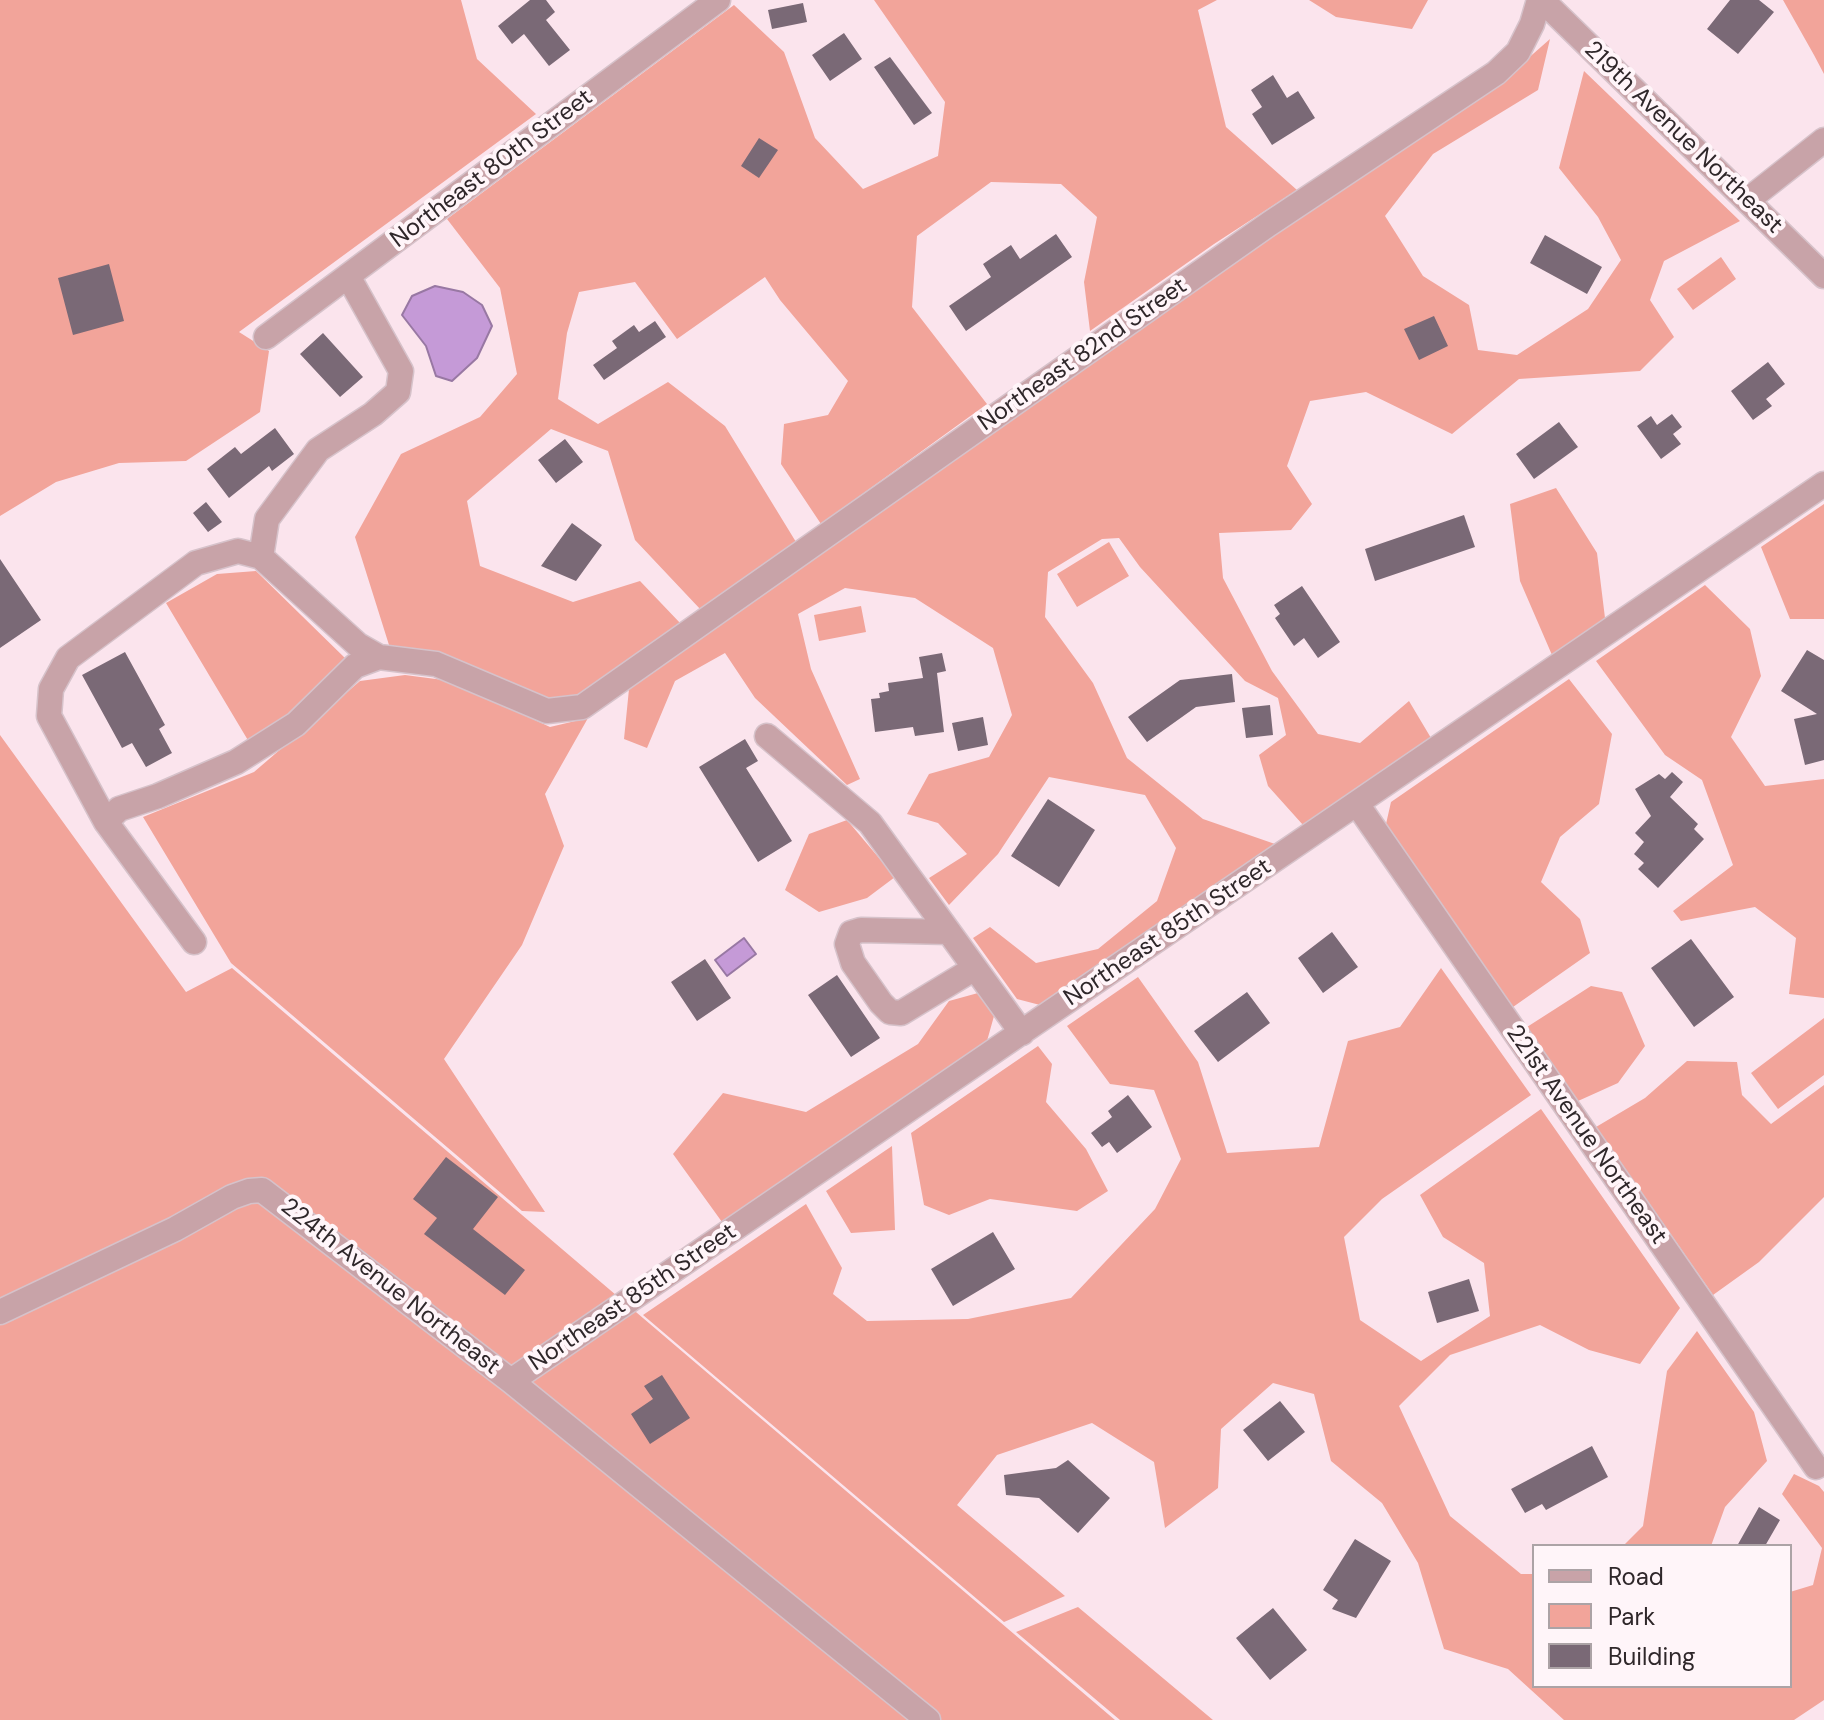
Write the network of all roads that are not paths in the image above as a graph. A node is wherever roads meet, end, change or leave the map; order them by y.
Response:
1 (718, 0) edge
2 (1540, 0) edge
3 (1824, 140) edge
4 (1748, 200) junction
5 (348, 276) junction
6 (1824, 276) edge
7 (266, 337) dead end
8 (1824, 484) edge
9 (261, 557) junction
10 (379, 657) junction
11 (767, 736) dead end
12 (1357, 804) junction
13 (106, 822) junction
14 (949, 932) junction
15 (194, 942) dead end
16 (975, 968) junction
17 (1022, 1033) junction
18 (0, 1312) edge
19 (511, 1381) junction
20 (1816, 1467) dead end
21 (928, 1720) edge

1 - 5 street, Northeast 80th Street
2 - 4 street, 219th Avenue Northeast
2 - 10 street, Northeast 82nd Street
3 - 4 street
4 - 6 street, 219th Avenue Northeast
5 - 7 street, Northeast 80th Street
5 - 9 street
8 - 12 street, Northeast 85th Street
9 - 10 street
9 - 13 street
10 - 13 street
11 - 14 street
12 - 17 street, Northeast 85th Street
12 - 20 street, 221st Avenue Northeast
13 - 15 street
14 - 16 street
14 - 16 street
16 - 17 street
17 - 19 street, Northeast 85th Street
18 - 19 street, 224th Avenue Northeast
19 - 21 street, 224th Avenue Northeast

